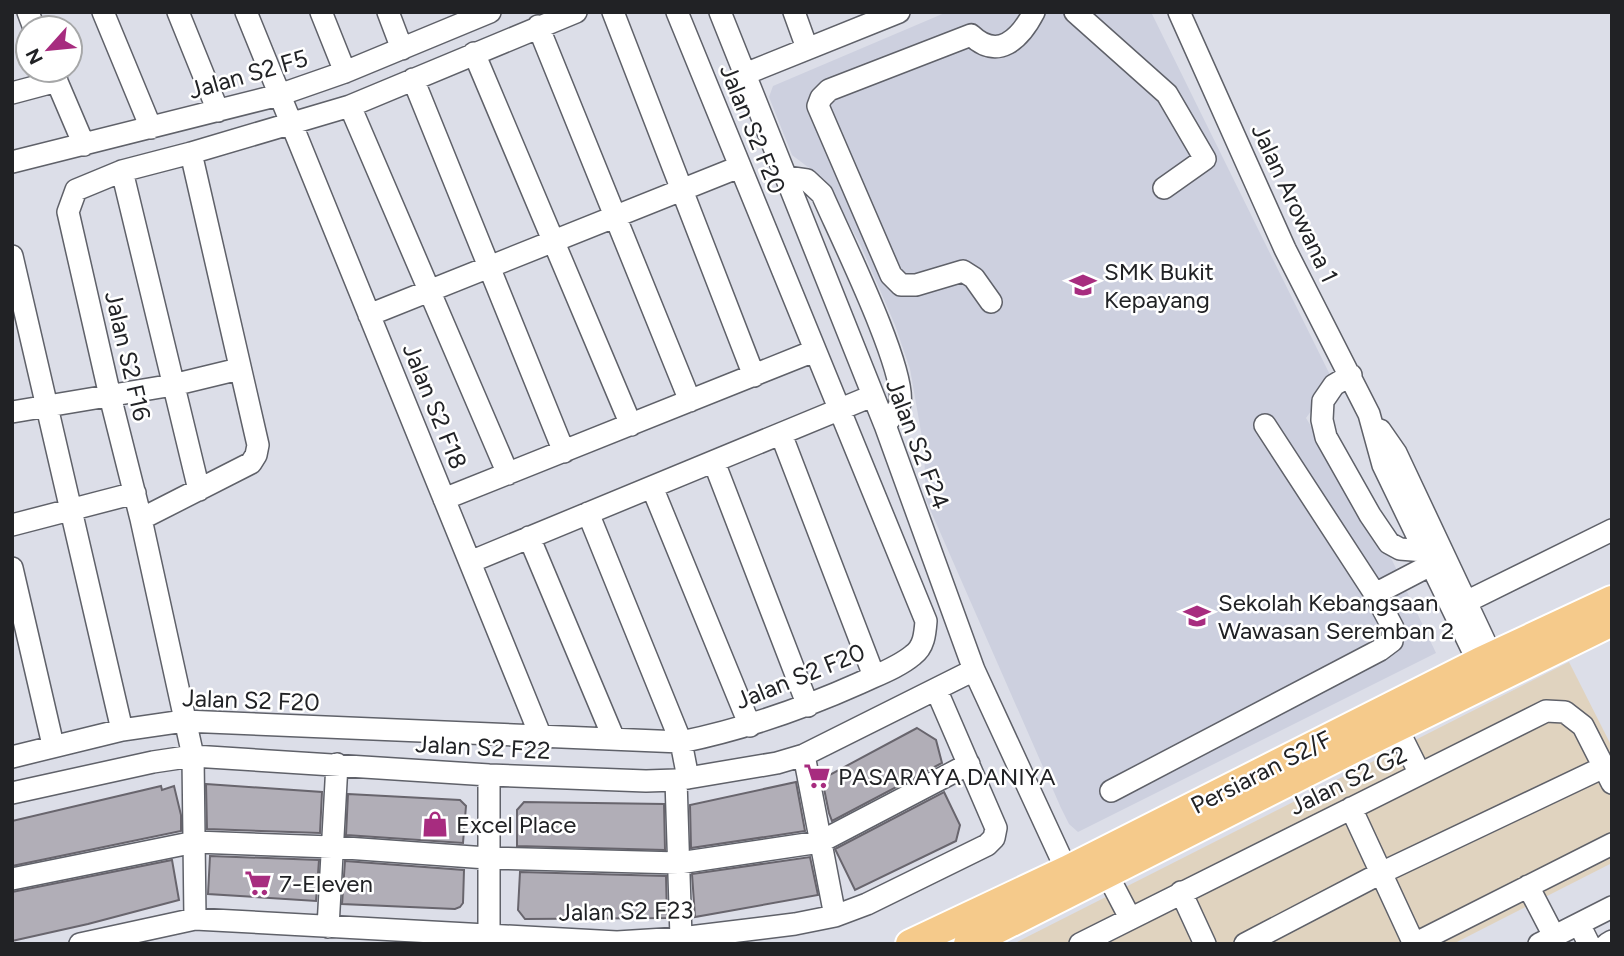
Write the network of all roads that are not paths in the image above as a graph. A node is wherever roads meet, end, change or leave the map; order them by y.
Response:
1 (103, 12) edge
2 (178, 12) edge
3 (246, 12) edge
4 (321, 12) edge
5 (388, 12) edge
6 (490, 12) edge
7 (576, 12) edge
8 (614, 12) edge
9 (677, 12) edge
10 (720, 12) edge
11 (794, 12) edge
12 (899, 12) edge
13 (1034, 12) edge
14 (1075, 12) edge
15 (1179, 12) edge
16 (461, 18) edge
17 (869, 18) edge
18 (538, 26) junction
19 (807, 48) junction
20 (402, 49) junction
21 (474, 53) junction
22 (345, 72) junction
23 (745, 74) junction
24 (413, 79) junction
25 (34, 84) edge
26 (57, 84) edge
27 (12, 93) edge
28 (279, 95) junction
29 (350, 106) junction
30 (218, 111) junction
31 (291, 124) junction
32 (151, 128) junction
33 (1237, 142) junction
34 (84, 145) junction
35 (191, 153) junction
36 (1205, 159) junction
37 (12, 162) edge
38 (739, 167) junction
39 (122, 171) junction
40 (786, 177) junction
41 (1164, 188) dead end
42 (682, 190) junction
43 (615, 216) junction
44 (875, 240) junction
45 (553, 241) junction
46 (847, 252) junction
47 (12, 256) edge
48 (820, 265) junction
49 (489, 266) junction
50 (429, 290) junction
51 (991, 302) dead end
52 (369, 315) junction
53 (814, 352) junction
54 (239, 369) junction
55 (1351, 375) junction
56 (754, 376) junction
57 (173, 385) junction
58 (110, 396) junction
59 (872, 396) junction
60 (690, 401) junction
61 (47, 408) junction
62 (840, 410) junction
63 (12, 412) edge
64 (631, 425) junction
65 (885, 425) junction
66 (1265, 425) dead end
67 (781, 434) junction
68 (564, 452) junction
69 (714, 462) junction
70 (508, 474) junction
71 (652, 487) junction
72 (199, 490) junction
73 (135, 493) junction
74 (444, 499) junction
75 (71, 509) junction
76 (587, 513) junction
77 (141, 519) junction
78 (12, 525) edge
79 (1612, 530) edge
80 (529, 537) junction
81 (1434, 558) junction
82 (470, 562) junction
83 (12, 568) edge
84 (1375, 594) junction
85 (1466, 602) junction
86 (1607, 620) edge
87 (1490, 669) junction
88 (974, 670) junction
89 (874, 676) junction
90 (936, 689) junction
91 (808, 706) junction
92 (184, 721) junction
93 (750, 726) junction
94 (1397, 728) junction
95 (122, 730) junction
96 (541, 737) junction
97 (614, 739) junction
98 (681, 742) junction
99 (53, 745) junction
100 (804, 755) junction
101 (192, 756) junction
102 (12, 757) edge
103 (337, 764) junction
104 (969, 764) junction
105 (1420, 774) junction
106 (489, 775) junction
107 (1608, 775) edge
108 (682, 779) junction
109 (1111, 791) dead end
110 (12, 793) edge
111 (1351, 808) junction
112 (195, 842) junction
113 (820, 842) junction
114 (1612, 844) edge
115 (332, 847) junction
116 (487, 858) junction
117 (679, 863) junction
118 (1381, 873) junction
119 (1107, 874) junction
120 (12, 879) edge
121 (1071, 880) junction
122 (1528, 886) junction
123 (1181, 892) junction
124 (1612, 907) edge
125 (835, 916) junction
126 (1130, 918) junction
127 (195, 919) junction
128 (1579, 924) junction
129 (328, 927) junction
130 (681, 938) junction
131 (489, 940) edge
132 (1546, 940) edge
133 (1612, 941) edge
134 (80, 944) edge
135 (910, 944) edge
136 (968, 944) edge
137 (1080, 944) edge
138 (1205, 944) edge
139 (1245, 944) edge
140 (1414, 944) edge
141 (1589, 944) edge
142 (1606, 944) edge

1 - 32 street
2 - 30 street
3 - 28 street, Jalan S2 F18
4 - 22 street
5 - 20 street
6 - 16 street, Jalan S2 F5
7 - 18 street
8 - 42 street
9 - 38 street, Jalan S2 F20
10 - 23 street, Jalan S2 F24
11 - 19 street
12 - 17 street
13 - 44 street
14 - 36 street
15 - 33 street, Jalan Arowana 1
16 - 20 street, Jalan S2 F5
17 - 19 street
18 - 21 street, Jalan S2 F16
18 - 43 street
19 - 23 street
20 - 22 street, Jalan S2 F5
21 - 24 street, Jalan S2 F16
21 - 45 street
22 - 28 street, Jalan S2 F5
23 - 40 street, Jalan S2 F24
24 - 29 street, Jalan S2 F16
24 - 49 street
25 - 27 street
26 - 34 street
28 - 30 street, Jalan S2 F5
28 - 31 street, Jalan S2 F18
29 - 31 street, Jalan S2 F16
29 - 50 street
30 - 32 street, Jalan S2 F5
31 - 35 street, Jalan S2 F16
31 - 52 street, Jalan S2 F18
32 - 34 street, Jalan S2 F5
33 - 36 street
33 - 55 street, Jalan Arowana 1
34 - 37 street, Jalan S2 F5
35 - 39 street, Jalan S2 F16
35 - 54 street
36 - 41 street
38 - 42 street
38 - 53 street, Jalan S2 F20
39 - 57 street
39 - 58 street, Jalan S2 F16
40 - 46 street
40 - 48 street, Jalan S2 F24
42 - 43 street
42 - 56 street
43 - 45 street
43 - 60 street
44 - 46 street
44 - 51 street
45 - 49 street
45 - 64 street
46 - 48 street
46 - 65 street
47 - 61 street
48 - 59 street, Jalan S2 F24
49 - 50 street
49 - 68 street
50 - 52 street
50 - 70 street
52 - 74 street, Jalan S2 F18
53 - 56 street
53 - 62 street, Jalan S2 F20
54 - 57 street
54 - 72 street
55 - 81 street, Jalan Arowana 1
55 - 81 street
56 - 60 street
57 - 58 street
57 - 72 street
58 - 61 street
58 - 73 street, Jalan S2 F16
59 - 62 street
59 - 65 street, Jalan S2 F24
60 - 64 street
61 - 63 street
61 - 75 street
62 - 67 street
62 - 89 street, Jalan S2 F20
64 - 68 street
65 - 88 street, Jalan S2 F24
66 - 84 street
67 - 69 street
67 - 89 street
68 - 70 street
69 - 71 street
69 - 91 street
70 - 74 street
71 - 76 street
71 - 93 street
72 - 77 street
73 - 75 street
73 - 77 street, Jalan S2 F16
74 - 82 street, Jalan S2 F18
75 - 78 street
75 - 95 street
76 - 80 street
76 - 98 street
77 - 92 street, Jalan S2 F16
79 - 85 street
80 - 82 street
80 - 97 street
81 - 84 street
81 - 85 street, Jalan Arowana 1
81 - 87 street, Jalan Arowana 1
82 - 96 street, Jalan S2 F18
83 - 99 street
84 - 109 street
85 - 87 street, Jalan Arowana 1
86 - 87 main road, Persiaran S2/F
87 - 94 main road, Persiaran S2/F
87 - 121 main road, Persiaran S2/F
88 - 90 street, Jalan S2 F22
88 - 121 street, Jalan S2 F24
89 - 91 street, Jalan S2 F20
90 - 100 street, Jalan S2 F22
90 - 104 street, Jalan S2 F23
91 - 93 street, Jalan S2 F20
92 - 95 street, Jalan S2 F20
92 - 96 street, Jalan S2 F20
92 - 101 street, Jalan S2 F16
93 - 98 street, Jalan S2 F20
94 - 105 street
94 - 119 main road, Persiaran S2/F
95 - 99 street, Jalan S2 F20
96 - 97 street, Jalan S2 F20
97 - 98 street, Jalan S2 F20
98 - 108 street
99 - 102 street, Jalan S2 F20
100 - 108 street, Jalan S2 F22
100 - 113 street
101 - 103 street, Jalan S2 F22
101 - 110 street, Jalan S2 F22
101 - 112 street, Jalan S2 F16
103 - 106 street, Jalan S2 F22
103 - 115 street
104 - 113 street
104 - 125 street, Jalan S2 F23
105 - 107 street, Jalan S2 G2
105 - 111 street, Jalan S2 G2
106 - 108 street, Jalan S2 F22
106 - 116 street
107 - 118 street
108 - 117 street
111 - 118 street
111 - 123 street, Jalan S2 G2
112 - 115 street
112 - 120 street
112 - 127 street, Jalan S2 F16
113 - 117 street
113 - 125 street
114 - 122 street
115 - 116 street
115 - 129 street
116 - 117 street
116 - 131 street
117 - 130 street
118 - 139 street
118 - 140 street
119 - 121 main road, Persiaran S2/F
119 - 126 street
121 - 135 main road, Persiaran S2/F
121 - 136 main road, Persiaran S2/F
122 - 132 street
122 - 140 street
123 - 126 street, Jalan S2 G2
123 - 138 street
124 - 128 street
125 - 130 street, Jalan S2 F23
126 - 137 street, Jalan S2 G2
127 - 129 street, Jalan S2 F23
127 - 134 street, Jalan S2 F23
128 - 132 street
128 - 141 street
129 - 131 street, Jalan S2 F23
130 - 131 street, Jalan S2 F23
133 - 142 street

